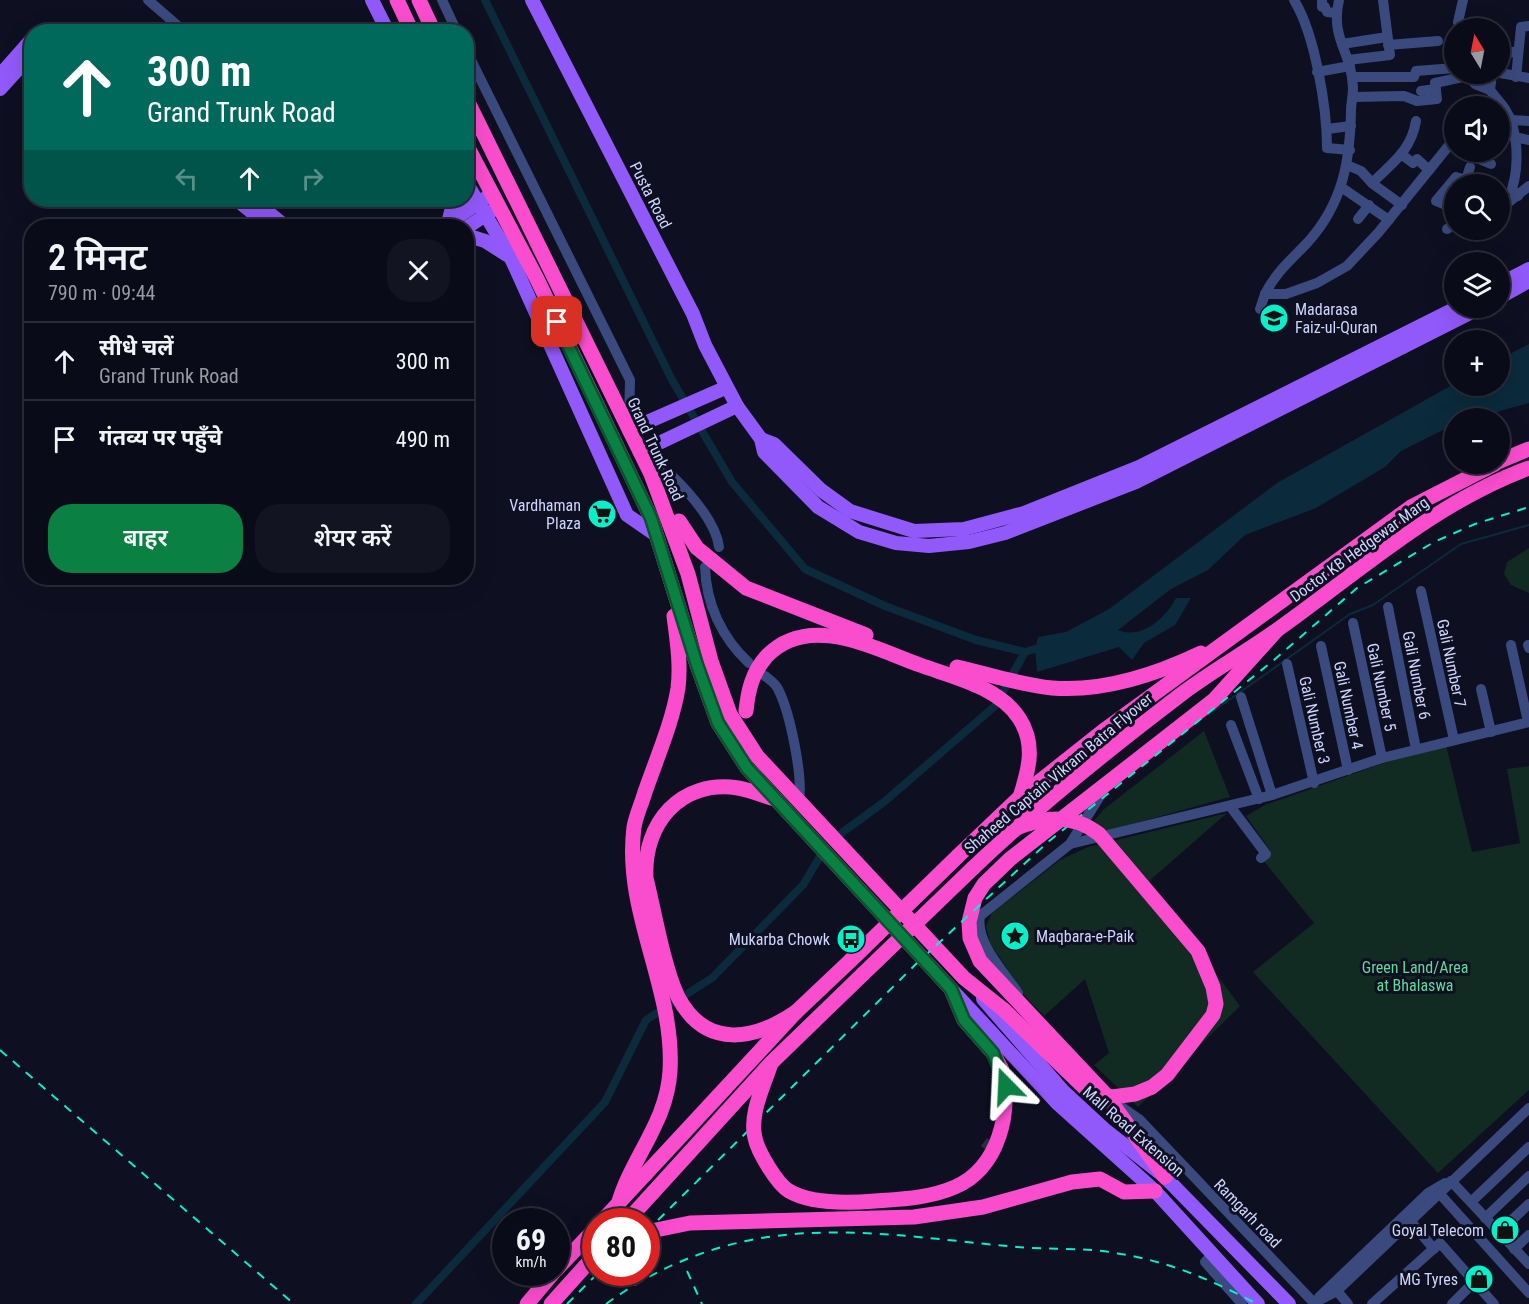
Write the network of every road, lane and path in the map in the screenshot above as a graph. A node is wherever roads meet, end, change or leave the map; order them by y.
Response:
1 (148, 0) edge
2 (372, 0) edge
3 (397, 0) edge
4 (419, 0) edge
5 (442, 0) edge
6 (532, 0) edge
7 (1340, 0) edge
8 (1383, 0) edge
9 (1463, 0) edge
10 (1297, 1) edge
11 (1322, 1) edge
12 (1336, 13) junction
13 (1459, 18) edge
14 (175, 24) edge
15 (384, 24) edge
16 (408, 24) edge
17 (430, 24) edge
18 (454, 24) edge
19 (1529, 26) edge
20 (1388, 41) junction
21 (1438, 41) dead end
22 (1342, 44) junction
23 (24, 48) edge
24 (1518, 51) junction
25 (1510, 52) edge
26 (24, 63) edge
27 (474, 66) edge
28 (1350, 68) junction
29 (1444, 69) edge
30 (1317, 72) junction
31 (0, 75) edge
32 (1510, 76) edge
33 (1516, 77) junction
34 (1529, 78) edge
35 (1444, 81) edge
36 (1475, 84) edge
37 (1491, 84) edge
38 (0, 89) edge
39 (1436, 89) junction
40 (1490, 90) junction
41 (1420, 91) dead end
42 (1491, 96) edge
43 (1353, 97) junction
44 (474, 114) edge
45 (1510, 120) joint
46 (1416, 121) dead end
47 (1529, 121) edge
48 (1351, 126) junction
49 (1327, 129) junction
50 (1514, 137) junction
51 (1529, 138) edge
52 (1350, 150) junction
53 (1444, 152) edge
54 (1401, 154) junction
55 (1491, 164) dead end
56 (474, 165) edge
57 (1347, 165) junction
58 (1429, 171) junction
59 (1470, 174) edge
60 (1372, 183) junction
61 (1529, 186) edge
62 (1341, 187) junction
63 (474, 190) edge
64 (1444, 191) edge
65 (1518, 196) junction
66 (1510, 202) edge
67 (489, 204) junction
68 (1444, 204) edge
69 (1402, 205) junction
70 (1369, 206) junction
71 (246, 207) edge
72 (262, 207) edge
73 (260, 219) edge
74 (276, 219) edge
75 (458, 219) edge
76 (1358, 219) dead end
77 (474, 220) edge
78 (1389, 220) junction
79 (474, 238) edge
80 (511, 258) junction
81 (1529, 269) edge
82 (1510, 279) edge
83 (1529, 281) edge
84 (1510, 291) edge
85 (1264, 294) junction
86 (1260, 309) dead end
87 (1444, 314) edge
88 (1460, 318) edge
89 (725, 388) junction
90 (730, 409) junction
91 (629, 430) junction
92 (761, 439) junction
93 (1529, 449) edge
94 (640, 452) junction
95 (1510, 457) edge
96 (1529, 468) edge
97 (1475, 474) edge
98 (656, 488) junction
99 (656, 536) junction
100 (718, 547) dead end
101 (705, 567) dead end
102 (669, 578) junction
103 (1421, 591) dead end
104 (1388, 607) dead end
105 (1256, 622) junction
106 (1353, 623) dead end
107 (1276, 630) junction
108 (1511, 645) dead end
109 (1321, 646) dead end
110 (749, 663) dead end
111 (1287, 664) dead end
112 (765, 676) dead end
113 (1481, 689) dead end
114 (1241, 697) dead end
115 (1528, 722) edge
116 (1232, 725) dead end
117 (1491, 732) junction
118 (1454, 741) junction
119 (752, 747) junction
120 (1416, 749) junction
121 (1382, 758) junction
122 (1348, 770) junction
123 (1110, 781) junction
124 (1314, 783) junction
125 (1272, 795) junction
126 (1020, 796) junction
127 (1259, 799) junction
128 (778, 801) junction
129 (1230, 806) junction
130 (801, 810) junction
131 (1014, 829) junction
132 (1070, 844) junction
133 (1261, 858) dead end
134 (653, 939) junction
135 (964, 978) junction
136 (951, 989) junction
137 (796, 1012) junction
138 (1032, 1016) junction
139 (771, 1063) junction
140 (1106, 1095) junction
141 (1529, 1108) edge
142 (1529, 1147) edge
143 (1529, 1176) edge
144 (1165, 1177) junction
145 (1451, 1180) junction
146 (1155, 1191) junction
147 (1439, 1193) junction
148 (1471, 1202) junction
149 (1529, 1204) edge
150 (618, 1205) junction
151 (615, 1208) edge
152 (639, 1208) edge
153 (1408, 1218) junction
154 (1485, 1218) junction
155 (660, 1229) edge
156 (1499, 1232) junction
157 (1529, 1235) edge
158 (582, 1243) edge
159 (1434, 1249) junction
160 (1515, 1249) junction
161 (570, 1255) edge
162 (1209, 1258) junction
163 (1529, 1264) edge
164 (582, 1269) edge
165 (1474, 1282) junction
166 (542, 1286) edge
167 (1337, 1291) junction
168 (1529, 1293) edge
169 (527, 1304) edge
170 (551, 1304) edge
171 (1242, 1304) edge
172 (1258, 1304) edge
173 (1289, 1304) edge
174 (1314, 1304) edge
175 (1348, 1304) edge
176 (1372, 1304) edge
177 (1452, 1304) edge
178 (1494, 1304) edge

1 - 14 street
2 - 15 main road
3 - 16 highway
4 - 17 highway
5 - 18 street
6 - 89 main road, Pusta Road
7 - 12 street
8 - 20 street
9 - 13 street
10 - 30 street
11 - 12 street
12 - 22 street
19 - 24 street
20 - 21 street
20 - 22 street
20 - 28 street
22 - 28 street
23 - 31 main road
24 - 25 street
24 - 33 street
26 - 38 main road
27 - 91 street
28 - 29 street
28 - 30 street
28 - 43 street
30 - 49 street
32 - 33 street
33 - 34 street
35 - 39 street
36 - 40 street
37 - 40 street
39 - 41 street
39 - 43 street
40 - 42 street
43 - 48 street
44 - 91 highway, Grand Trunk Road
45 - 47 street
45 - 50 street
46 - 54 street
48 - 49 street
48 - 52 street
49 - 52 street
50 - 51 street
50 - 65 street
52 - 57 street
53 - 58 street
54 - 58 street
54 - 60 street
55 - 59 street
56 - 67 highway, Grand Trunk Road
57 - 60 street
57 - 62 street
58 - 69 street
60 - 69 street
61 - 65 street
62 - 70 street
62 - 85 street
63 - 67 main road
64 - 68 street
65 - 66 street
67 - 75 main road
67 - 77 main road
67 - 80 main road
67 - 99 highway, Grand Trunk Road
69 - 78 street
70 - 76 street
70 - 78 street
71 - 73 main road
72 - 74 main road
78 - 85 street
79 - 80 main road
80 - 99 main road
81 - 82 main road
83 - 84 main road
85 - 86 street
87 - 92 main road
88 - 92 main road
89 - 90 main road, Pusta Road
89 - 91 main road
90 - 92 main road, Pusta Road
90 - 94 main road
91 - 94 highway, Grand Trunk Road
93 - 95 highway
94 - 98 highway, Grand Trunk Road
94 - 100 street
96 - 107 highway, Doctor KB Hedgewar Marg
97 - 105 highway, Doctor KB Hedgewar Marg
98 - 105 highway, bridge
98 - 119 highway, Grand Trunk Road
99 - 102 highway, Grand Trunk Road
101 - 110 street
102 - 128 highway, Grand Trunk Road
102 - 134 highway
103 - 118 street, Gali Number 7
104 - 120 street, Gali Number 6
105 - 126 highway, Shaheed Captain Vikram Batra Flyover
106 - 121 street, Gali Number 5
107 - 123 highway
107 - 131 highway, Shaheed Captain Vikram Batra Flyover
108 - 115 street
109 - 122 street, Gali Number 4
111 - 124 street, Gali Number 3
112 - 130 street
113 - 117 street
114 - 125 street
115 - 117 street
116 - 127 street
117 - 118 street
118 - 120 street
119 - 126 highway, bridge
119 - 130 highway, Grand Trunk Road
120 - 121 street
121 - 122 street
122 - 124 street
123 - 132 street
123 - 138 highway
124 - 125 street
125 - 127 street
126 - 137 highway, Shaheed Captain Vikram Batra Flyover, bridge
127 - 129 street
128 - 130 highway, Grand Trunk Road
128 - 134 highway
129 - 132 street
129 - 133 street
130 - 135 highway
130 - 136 highway
131 - 135 highway, bridge
131 - 139 highway, Shaheed Captain Vikram Batra Flyover, bridge
132 - 138 street
134 - 137 highway
134 - 150 highway
135 - 144 main road, Mall Road Extension
136 - 139 highway, bridge
136 - 146 main road, Mall Road Extension
137 - 150 highway, Shaheed Captain Vikram Batra Flyover
138 - 140 highway
139 - 152 highway, Shaheed Captain Vikram Batra Flyover
140 - 144 highway
140 - 174 street, Ramgarh road
141 - 145 street
142 - 148 street
143 - 154 street
144 - 173 main road, Mall Road Extension
145 - 147 street
145 - 148 street
145 - 153 street
146 - 155 highway
146 - 162 main road, Mall Road Extension
147 - 153 street
147 - 168 street
148 - 154 street
149 - 156 street
150 - 151 highway, Shaheed Captain Vikram Batra Flyover
153 - 159 street
153 - 167 street
153 - 174 street
154 - 156 street
156 - 160 street
157 - 160 street
158 - 161 highway
159 - 165 street
159 - 176 street
160 - 163 street
162 - 171 street
162 - 172 main road, Mall Road Extension
164 - 170 highway
165 - 177 street
165 - 178 street
166 - 169 highway
167 - 174 street
167 - 175 street

